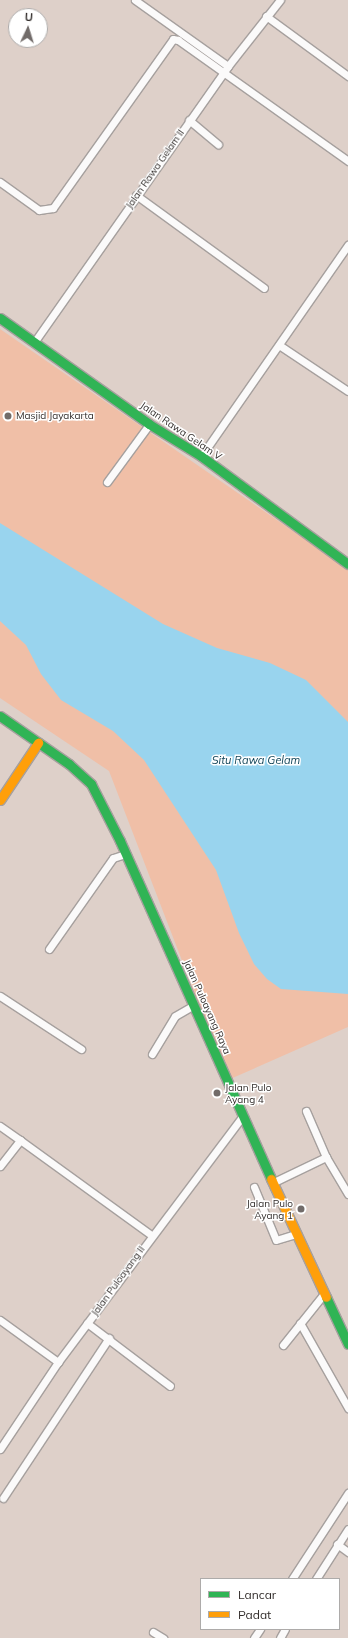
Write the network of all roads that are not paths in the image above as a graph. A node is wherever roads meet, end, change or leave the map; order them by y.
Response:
1 (135, 0) edge
2 (280, 0) edge
3 (266, 16) junction
4 (228, 66) junction
5 (223, 74) junction
6 (348, 76) edge
7 (189, 120) junction
8 (218, 144) dead end
9 (348, 161) edge
10 (0, 182) edge
11 (136, 195) junction
12 (348, 245) edge
13 (264, 288) dead end
14 (0, 318) edge
15 (34, 342) junction
16 (280, 345) junction
17 (348, 391) edge
18 (150, 424) junction
19 (201, 456) junction
20 (106, 482) dead end
21 (348, 564) edge
22 (0, 716) edge
23 (38, 743) junction
24 (0, 800) edge
25 (126, 854) junction
26 (50, 950) dead end
27 (0, 996) edge
28 (194, 1005) junction
29 (81, 1049) dead end
30 (152, 1054) dead end
31 (306, 1111) dead end
32 (243, 1117) junction
33 (0, 1126) edge
34 (20, 1140) junction
35 (326, 1157) junction
36 (0, 1166) edge
37 (272, 1182) junction
38 (254, 1187) dead end
39 (348, 1194) edge
40 (296, 1234) junction
41 (151, 1236) junction
42 (323, 1294) junction
43 (0, 1320) edge
44 (87, 1323) junction
45 (300, 1323) junction
46 (109, 1338) junction
47 (348, 1344) edge
48 (283, 1345) dead end
49 (58, 1362) junction
50 (170, 1386) dead end
51 (348, 1408) edge
52 (0, 1449) edge
53 (348, 1493) edge
54 (3, 1498) dead end
55 (348, 1529) edge
56 (337, 1544) junction
57 (348, 1552) edge
58 (293, 1578) edge
59 (317, 1578) edge
60 (153, 1632) dead end
61 (163, 1638) edge

1 - 4 lane
2 - 3 lane, Jalan Rawa Gelam II
3 - 4 lane, Jalan Rawa Gelam II
3 - 6 lane
4 - 5 lane, Jalan Rawa Gelam II
5 - 7 lane, Jalan Rawa Gelam II
5 - 9 lane
5 - 10 lane
7 - 8 lane
7 - 11 lane, Jalan Rawa Gelam II
11 - 13 lane
11 - 15 lane, Jalan Rawa Gelam II
12 - 16 lane
14 - 15 street, Jalan Rawa Gelam V
15 - 18 street, Jalan Rawa Gelam V
16 - 17 lane
16 - 19 lane
18 - 19 street, Jalan Rawa Gelam V
18 - 20 lane
19 - 21 street, Jalan Rawa Gelam V
22 - 23 street, Jalan Puloayang Raya
23 - 24 street
23 - 25 street, Jalan Puloayang Raya
25 - 26 lane
25 - 28 street, Jalan Puloayang Raya
27 - 29 lane
28 - 30 lane
28 - 32 street, Jalan Puloayang Raya
31 - 35 lane
32 - 37 street, Jalan Puloayang Raya
32 - 41 lane, Jalan Puloayang II
33 - 34 lane
34 - 36 lane
34 - 41 lane
35 - 37 lane
35 - 39 lane
37 - 40 street, Jalan Puloayang Raya
38 - 40 lane
40 - 42 street, Jalan Puloayang Raya
41 - 44 lane, Jalan Puloayang II
42 - 45 lane
42 - 47 street, Jalan Puloayang Raya
43 - 49 lane
44 - 46 lane
44 - 49 lane, Jalan Puloayang II
45 - 48 lane
45 - 51 lane
46 - 50 lane
46 - 54 lane
49 - 52 lane, Jalan Puloayang II
53 - 58 lane
55 - 56 lane
56 - 57 lane
56 - 59 lane
60 - 61 lane

